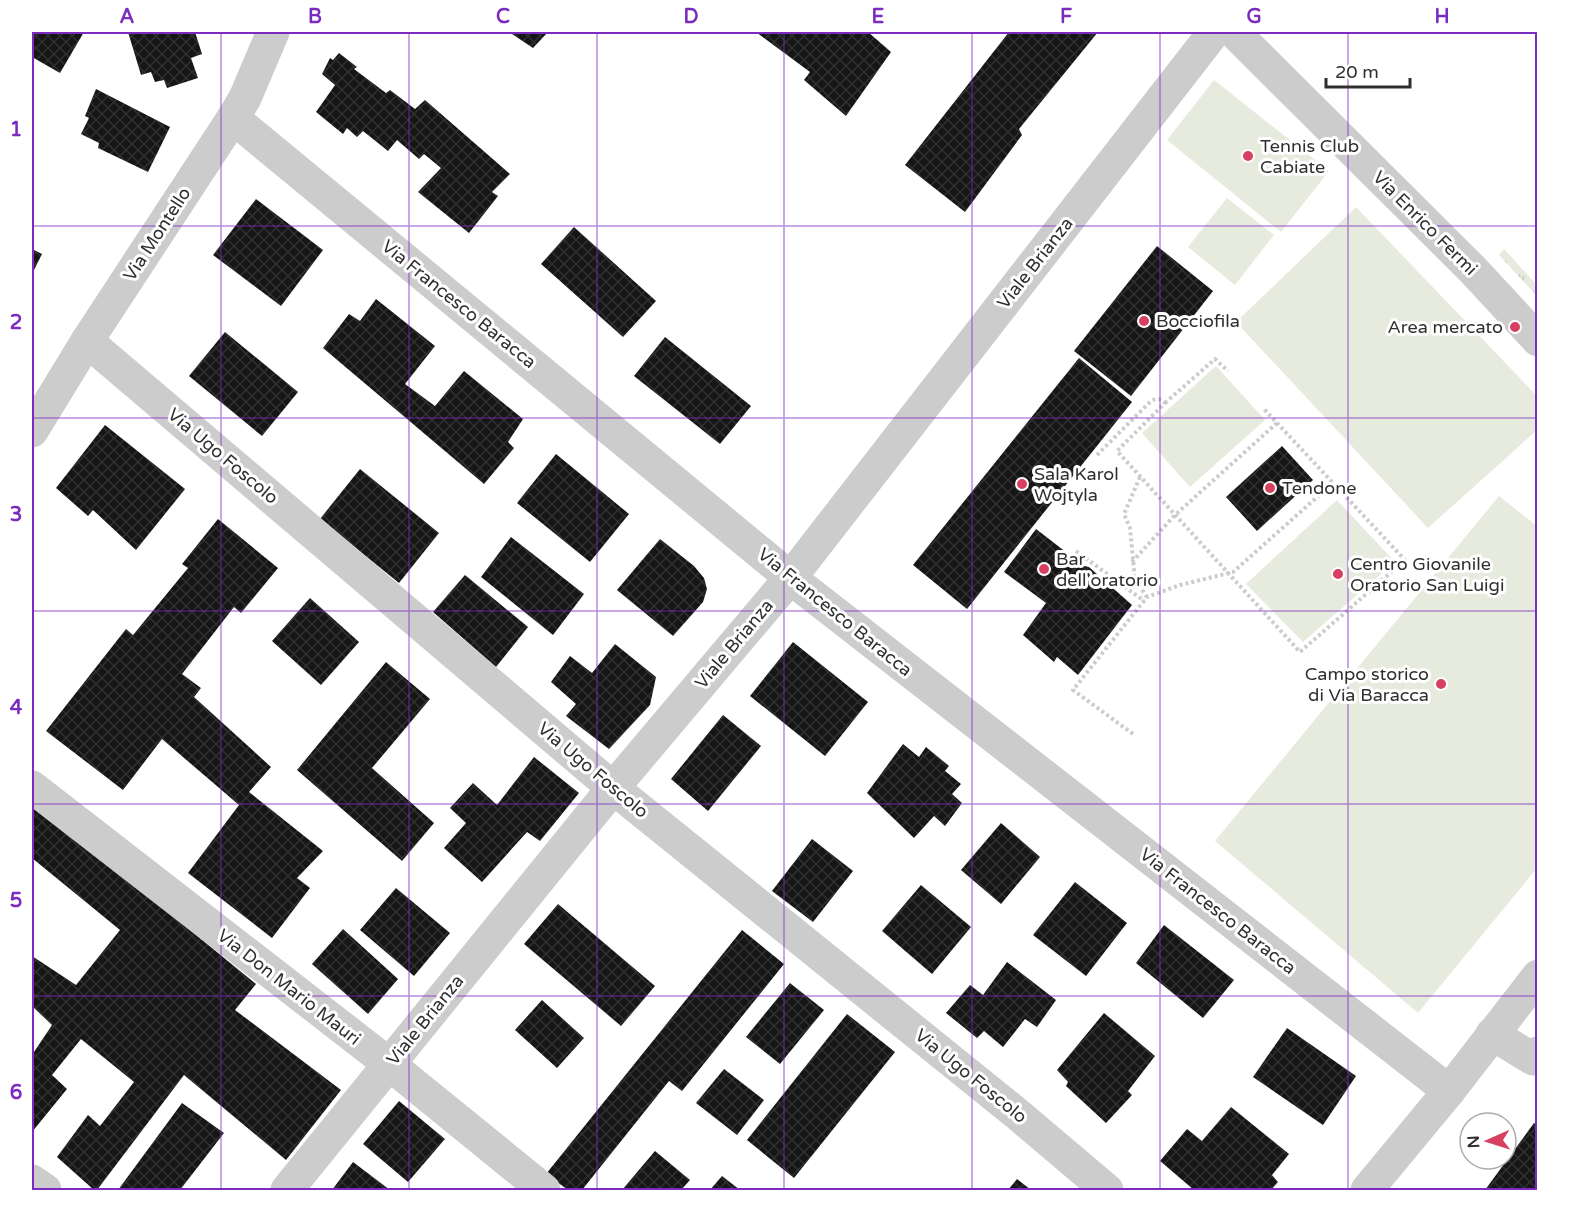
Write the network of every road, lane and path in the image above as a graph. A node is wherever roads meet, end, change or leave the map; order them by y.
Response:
1 (273, 32) edge
2 (1214, 32) edge
3 (1234, 32) edge
4 (233, 118) junction
5 (1538, 340) edge
6 (87, 341) junction
7 (1228, 371) dead end
8 (1165, 403) junction
9 (1263, 408) dead end
10 (1277, 423) junction
11 (32, 431) edge
12 (1097, 454) dead end
13 (1140, 477) junction
14 (1333, 483) junction
15 (1175, 515) junction
16 (1076, 551) dead end
17 (1132, 562) junction
18 (1229, 574) junction
19 (791, 577) junction
20 (1147, 597) junction
21 (1144, 601) junction
22 (1133, 734) dead end
23 (32, 787) edge
24 (613, 788) junction
25 (1538, 976) edge
26 (1492, 1034) junction
27 (1538, 1053) edge
28 (389, 1064) junction
29 (1449, 1091) junction
30 (32, 1181) edge
31 (45, 1191) edge
32 (287, 1191) edge
33 (544, 1191) edge
34 (1107, 1191) edge
35 (1367, 1191) edge

1 - 4 street, Via Montello
2 - 19 street, Viale Brianza
3 - 5 street, Via Enrico Fermi
4 - 6 street, Via Montello
4 - 19 street, Via Francesco Baracca
6 - 11 street, Via Montello
6 - 24 street, Via Ugo Foscolo
7 - 8 path
8 - 12 path
8 - 13 path
9 - 10 path
10 - 14 path
10 - 15 path
13 - 15 path
13 - 17 path
14 - 18 path
14 - 18 path
15 - 17 path
15 - 18 path
16 - 21 path
17 - 20 path
18 - 20 path
19 - 24 street, Viale Brianza
19 - 29 street, Via Francesco Baracca
20 - 21 path
21 - 22 path
23 - 28 street, Via Don Mario Mauri
24 - 28 street, Viale Brianza
24 - 34 street, Via Ugo Foscolo
25 - 26 street
26 - 27 street
26 - 29 street
28 - 32 street, Viale Brianza
28 - 33 street, Via Don Mario Mauri
29 - 35 street
30 - 31 street

